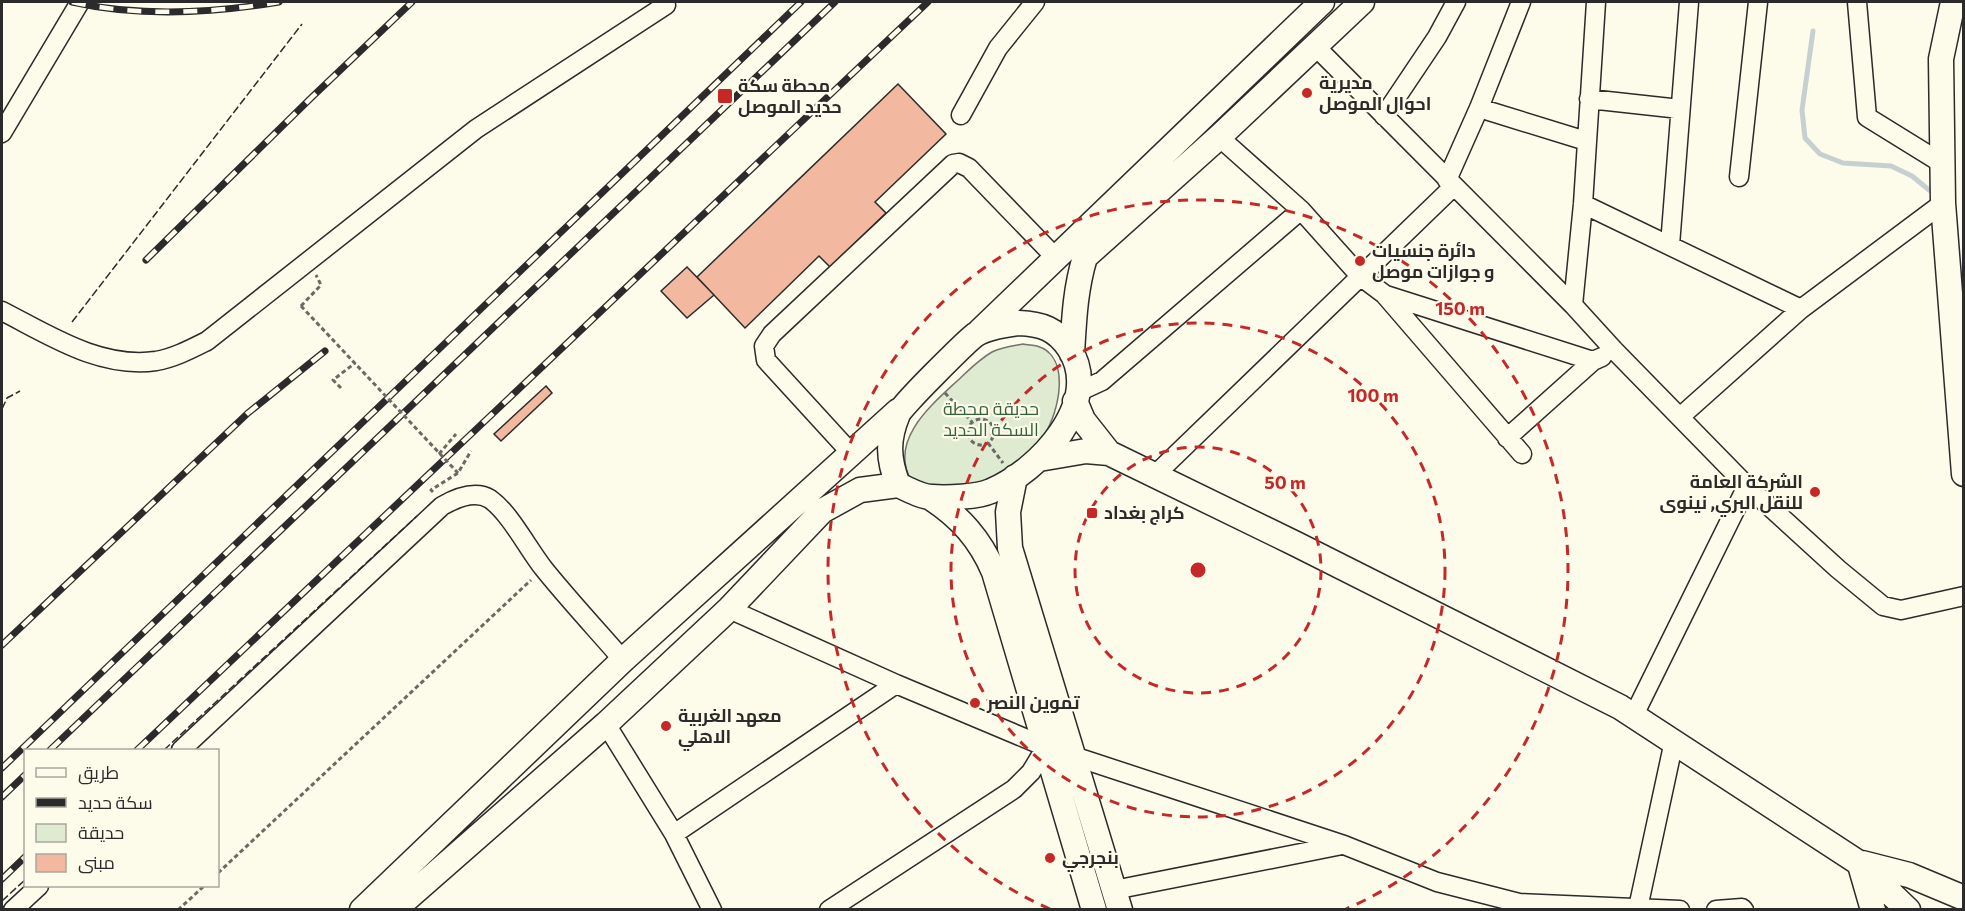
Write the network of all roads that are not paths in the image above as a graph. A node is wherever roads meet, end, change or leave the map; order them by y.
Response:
1 (81, 2) edge
2 (1035, 2) edge
3 (1322, 2) edge
4 (1362, 2) edge
5 (1456, 2) edge
6 (1521, 2) edge
7 (1596, 2) edge
8 (1689, 2) edge
9 (1758, 2) edge
10 (1857, 2) edge
11 (1953, 2) edge
12 (667, 3) edge
13 (1316, 47) junction
14 (1589, 99) junction
15 (1479, 108) junction
16 (1680, 109) junction
17 (961, 115) dead end
18 (1384, 116) junction
19 (2, 133) edge
20 (1220, 137) junction
21 (1586, 141) junction
22 (1943, 165) junction
23 (1739, 177) dead end
24 (1450, 183) junction
25 (1943, 203) junction
26 (1583, 204) junction
27 (1301, 210) junction
28 (1670, 245) junction
29 (1056, 258) junction
30 (1360, 276) junction
31 (1384, 294) junction
32 (1573, 305) junction
33 (1801, 309) junction
34 (2, 311) edge
35 (976, 334) junction
36 (1614, 350) junction
37 (1072, 354) junction
38 (1593, 362) junction
39 (1076, 396) junction
40 (898, 411) junction
41 (1680, 417) junction
42 (1507, 438) junction
43 (851, 453) junction
44 (1109, 453) junction
45 (1522, 454) dead end
46 (1039, 459) junction
47 (1155, 474) junction
48 (1964, 474) edge
49 (1015, 477) junction
50 (898, 485) junction
51 (1747, 486) junction
52 (931, 498) junction
53 (1964, 596) edge
54 (729, 609) junction
55 (623, 660) junction
56 (896, 684) junction
57 (1634, 715) junction
58 (606, 724) junction
59 (1674, 741) junction
60 (1046, 747) junction
61 (182, 749) edge
62 (1073, 756) junction
63 (674, 834) junction
64 (1344, 845) junction
65 (1859, 863) junction
66 (37, 887) edge
67 (1117, 900) edge
68 (1964, 900) edge
69 (1519, 903) junction
70 (1638, 908) junction
71 (13, 909) edge
72 (362, 909) edge
73 (394, 909) edge
74 (712, 909) edge
75 (829, 909) edge
76 (1094, 909) edge
77 (1496, 909) edge
78 (1680, 909) edge
79 (1716, 909) edge
80 (1744, 909) edge
81 (1874, 909) edge
82 (1908, 909) edge
83 (1957, 909) edge

1 - 19 street
2 - 17 street
3 - 29 main road
4 - 13 main road
5 - 18 street
6 - 15 street
7 - 14 street
8 - 16 street
9 - 23 street
10 - 22 street
11 - 22 main road
12 - 34 street
13 - 18 street
13 - 20 main road
14 - 16 street
14 - 21 street
15 - 21 street
15 - 24 street
16 - 28 street
18 - 24 street
20 - 27 street
20 - 37 main road
21 - 26 street
22 - 25 main road
24 - 30 street
24 - 32 street
25 - 33 street
25 - 48 main road
26 - 28 street
26 - 32 street
27 - 30 street
27 - 39 street
28 - 33 street
29 - 35 main road
29 - 43 street
30 - 31 street
30 - 47 street
31 - 38 street
31 - 42 street
32 - 36 street
33 - 41 street
35 - 37 main road
35 - 40 main road
36 - 38 street
36 - 41 street
37 - 39 main road
38 - 42 street
39 - 44 main road
39 - 46 main road
40 - 43 main road
40 - 50 main road
41 - 51 street
42 - 45 street
43 - 55 main road
44 - 46 main road
44 - 47 main road
46 - 49 main road
47 - 57 main road
49 - 52 main road
49 - 62 main road
50 - 52 main road
50 - 54 main road
51 - 53 street
51 - 57 street
52 - 60 main road
54 - 56 street
54 - 58 main road
55 - 61 street
55 - 72 main road
56 - 60 street
56 - 63 street
57 - 59 main road
58 - 63 street
58 - 73 main road
59 - 65 main road
59 - 70 street
60 - 62 street
60 - 75 street
60 - 76 main road
62 - 64 street
62 - 67 main road
63 - 74 street
64 - 67 street
64 - 69 street
65 - 68 main road
65 - 81 main road
65 - 82 main road
66 - 71 street
68 - 83 main road
69 - 70 street
69 - 77 street
70 - 78 street
79 - 80 street

